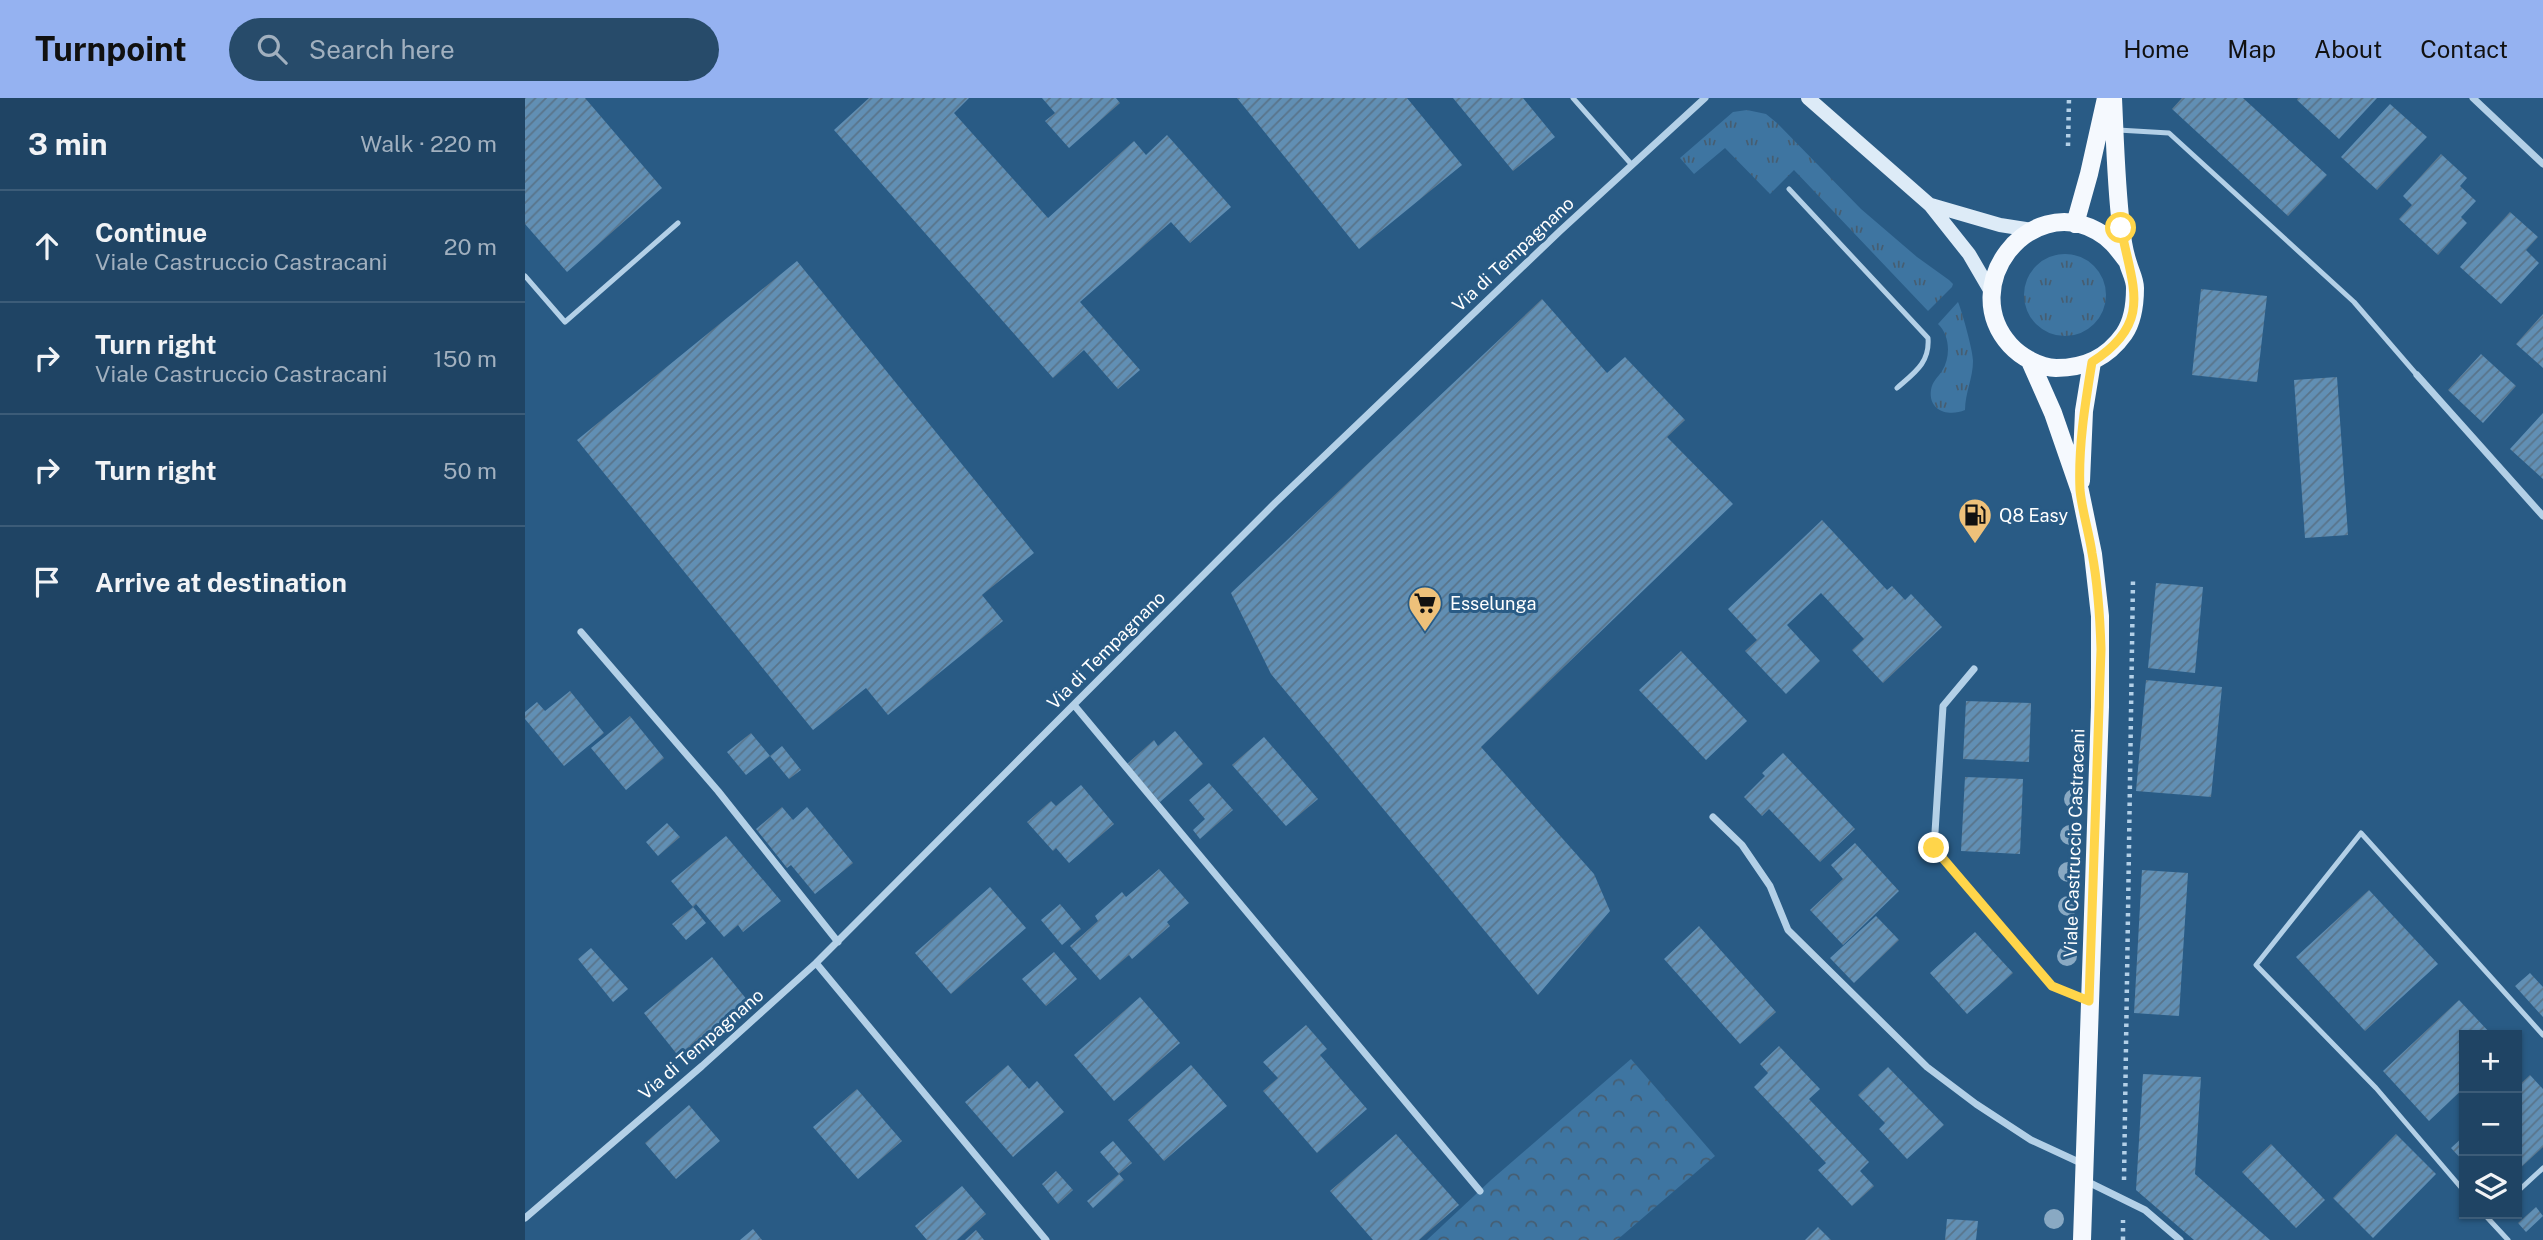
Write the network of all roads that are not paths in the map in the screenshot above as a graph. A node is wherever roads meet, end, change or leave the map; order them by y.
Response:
1 (1573, 98) edge
2 (1705, 98) edge
3 (1808, 98) edge
4 (2106, 98) edge
5 (2113, 98) edge
6 (2473, 98) edge
7 (2115, 130) junction
8 (2543, 164) edge
9 (1632, 165) junction
10 (1789, 190) dead end
11 (1930, 205) junction
12 (678, 223) dead end
13 (2075, 224) junction
14 (2032, 230) junction
15 (2127, 261) junction
16 (525, 276) edge
17 (1990, 290) junction
18 (2030, 361) junction
19 (2092, 362) junction
20 (2417, 375) joint
21 (1897, 388) dead end
22 (2080, 491) junction
23 (2543, 516) edge
24 (580, 632) dead end
25 (1974, 669) dead end
26 (1074, 705) junction
27 (1713, 817) dead end
28 (838, 942) junction
29 (817, 963) junction
30 (2089, 1001) junction
31 (2543, 1035) edge
32 (2543, 1168) edge
33 (2083, 1172) junction
34 (2459, 1185) edge
35 (2522, 1187) edge
36 (1480, 1191) dead end
37 (525, 1218) edge
38 (2491, 1219) edge
39 (1047, 1240) edge
40 (2082, 1240) edge
41 (2180, 1240) edge
42 (2508, 1240) edge

1 - 9 lane
2 - 9 street, Via di Tempagnano
3 - 11 main road
4 - 13 main road
5 - 7 main road, Viale Castruccio Castracani
6 - 8 street
7 - 15 main road, Viale Castruccio Castracani
7 - 20 lane
9 - 26 street, Via di Tempagnano
10 - 21 lane
11 - 14 main road
11 - 17 main road
12 - 16 lane
13 - 14 main road, Viale Castruccio Castracani
13 - 15 main road, Viale Castruccio Castracani
14 - 17 main road
15 - 19 main road, Viale Castruccio Castracani
17 - 18 main road, Viale Castruccio Castracani
18 - 19 main road, Viale Castruccio Castracani
18 - 22 main road, Viale Castruccio Castracani
19 - 22 main road, Viale Castruccio Castracani
20 - 23 street
22 - 30 main road, Viale Castruccio Castracani
24 - 28 street
25 - 30 street
26 - 28 street, Via di Tempagnano
26 - 36 street
27 - 33 street
28 - 29 street, Via di Tempagnano
29 - 37 street, Via di Tempagnano
29 - 39 street
30 - 33 main road, Viale Castruccio Castracani
31 - 34 lane
32 - 35 lane
33 - 40 main road, Viale Castruccio Castracani
33 - 41 street
38 - 42 lane

